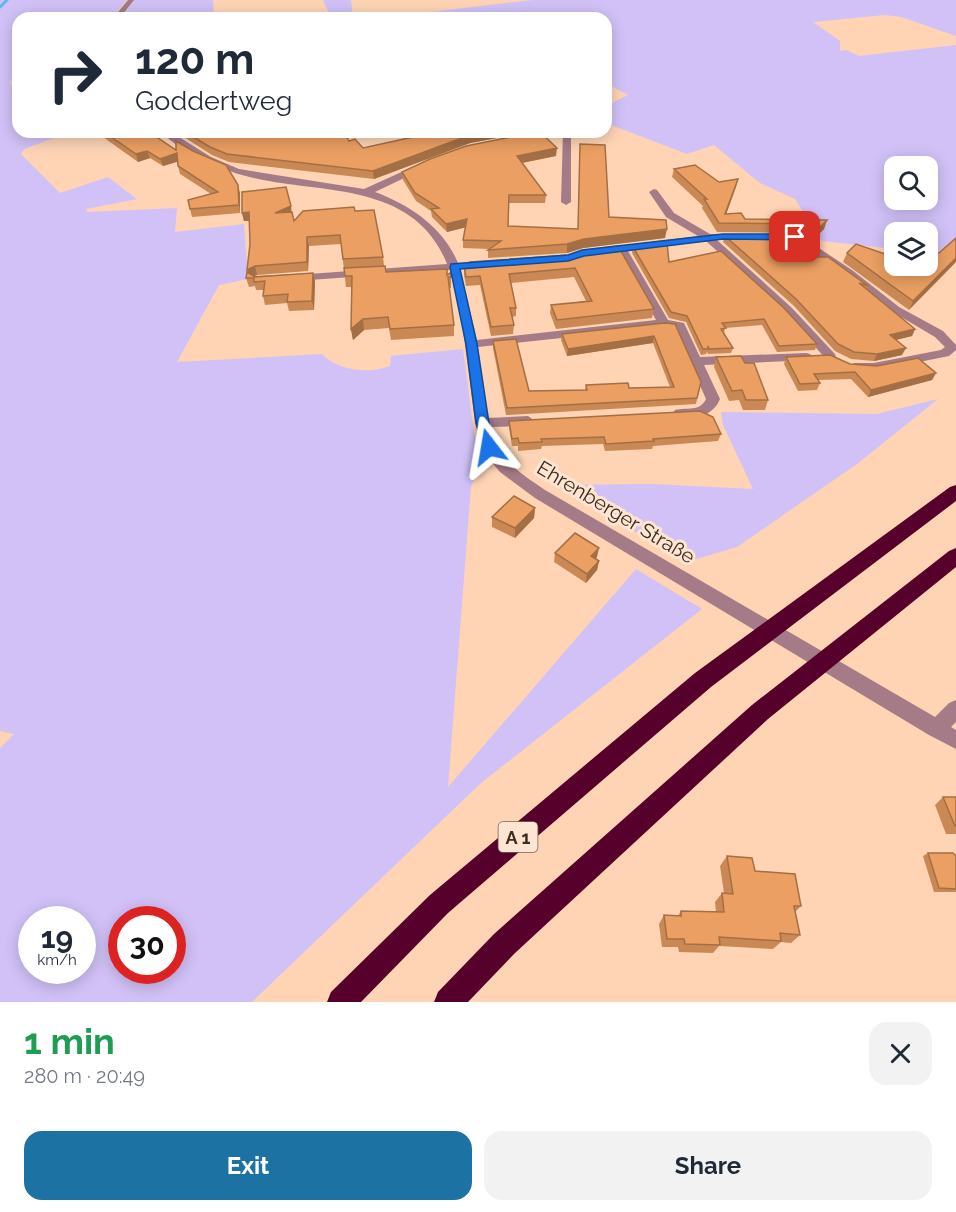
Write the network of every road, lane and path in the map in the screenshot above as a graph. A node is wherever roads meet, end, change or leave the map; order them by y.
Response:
1 (131, 0) edge
2 (121, 12) edge
3 (175, 138) edge
4 (567, 138) edge
5 (431, 162) edge
6 (368, 191) junction
7 (654, 192) dead end
8 (566, 202) dead end
9 (709, 238) junction
10 (622, 249) junction
11 (582, 253) edge
12 (477, 265) edge
13 (455, 267) junction
14 (280, 279) edge
15 (664, 322) junction
16 (471, 344) junction
17 (838, 360) junction
18 (698, 361) junction
19 (665, 414) edge
20 (540, 420) edge
21 (483, 423) junction
22 (956, 492) edge
23 (956, 556) edge
24 (956, 709) edge
25 (936, 729) junction
26 (956, 740) edge
27 (341, 1002) edge
28 (448, 1002) edge

1 - 2 street
3 - 6 street, Ehrenberger Straße
4 - 8 street
5 - 6 street
6 - 13 street, Ehrenberger Straße
7 - 9 street
9 - 10 street
9 - 17 street
9 - 17 street
10 - 11 street
10 - 15 street
12 - 13 street
13 - 14 street
13 - 16 street, Ehrenberger Straße
15 - 16 street
15 - 18 street
16 - 21 street, Ehrenberger Straße
17 - 18 street
18 - 19 street
20 - 21 street
21 - 25 street, Ehrenberger Straße
22 - 27 highway, A 1
23 - 28 highway
24 - 25 street
25 - 26 street, Ehrenberger Straße

